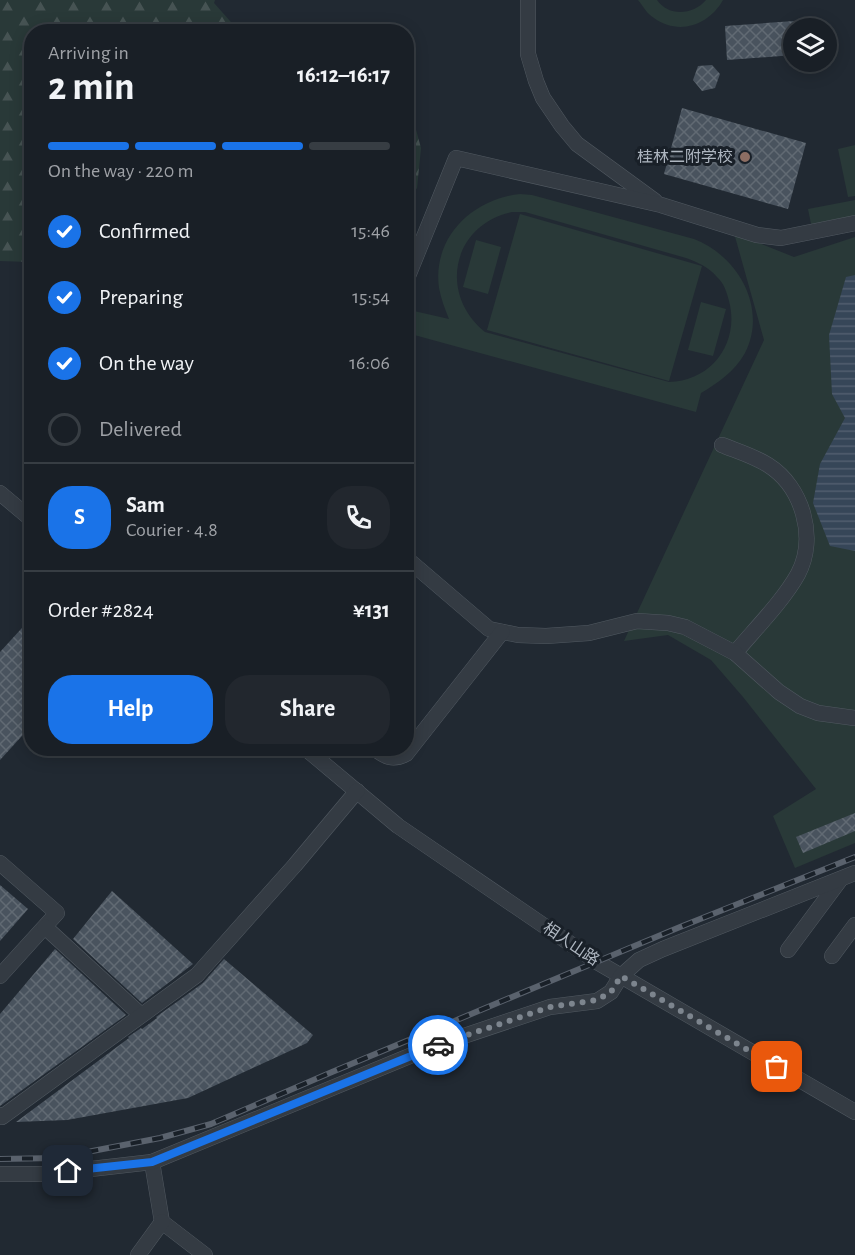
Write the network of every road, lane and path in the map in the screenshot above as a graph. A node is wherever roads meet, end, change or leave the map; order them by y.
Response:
1 (528, 0) edge
2 (661, 205) junction
3 (855, 223) edge
4 (414, 261) edge
5 (722, 445) dead end
6 (0, 493) edge
7 (24, 513) edge
8 (414, 565) edge
9 (502, 632) junction
10 (735, 653) junction
11 (855, 718) edge
12 (414, 744) edge
13 (315, 756) edge
14 (385, 756) edge
15 (402, 756) edge
16 (357, 791) junction
17 (0, 863) edge
18 (848, 876) edge
19 (855, 924) edge
20 (45, 927) junction
21 (788, 950) dead end
22 (832, 956) dead end
23 (0, 976) edge
24 (621, 976) junction
25 (141, 1015) junction
26 (855, 1112) edge
27 (0, 1115) edge
28 (152, 1162) junction
29 (0, 1174) edge
30 (162, 1222) junction
31 (138, 1255) edge
32 (205, 1255) edge

1 - 2 street
2 - 3 street
2 - 4 street
5 - 10 street
6 - 7 street
8 - 9 street
9 - 10 street
9 - 12 street
10 - 11 street
13 - 16 street, 相人山路
14 - 15 street
16 - 24 street, 相人山路
16 - 25 street
17 - 20 street
18 - 21 street
18 - 24 street
19 - 22 street
20 - 23 street
20 - 25 street
24 - 26 street, 相人山路
24 - 28 street
25 - 27 street
28 - 29 street
28 - 30 street
30 - 31 street
30 - 32 street

